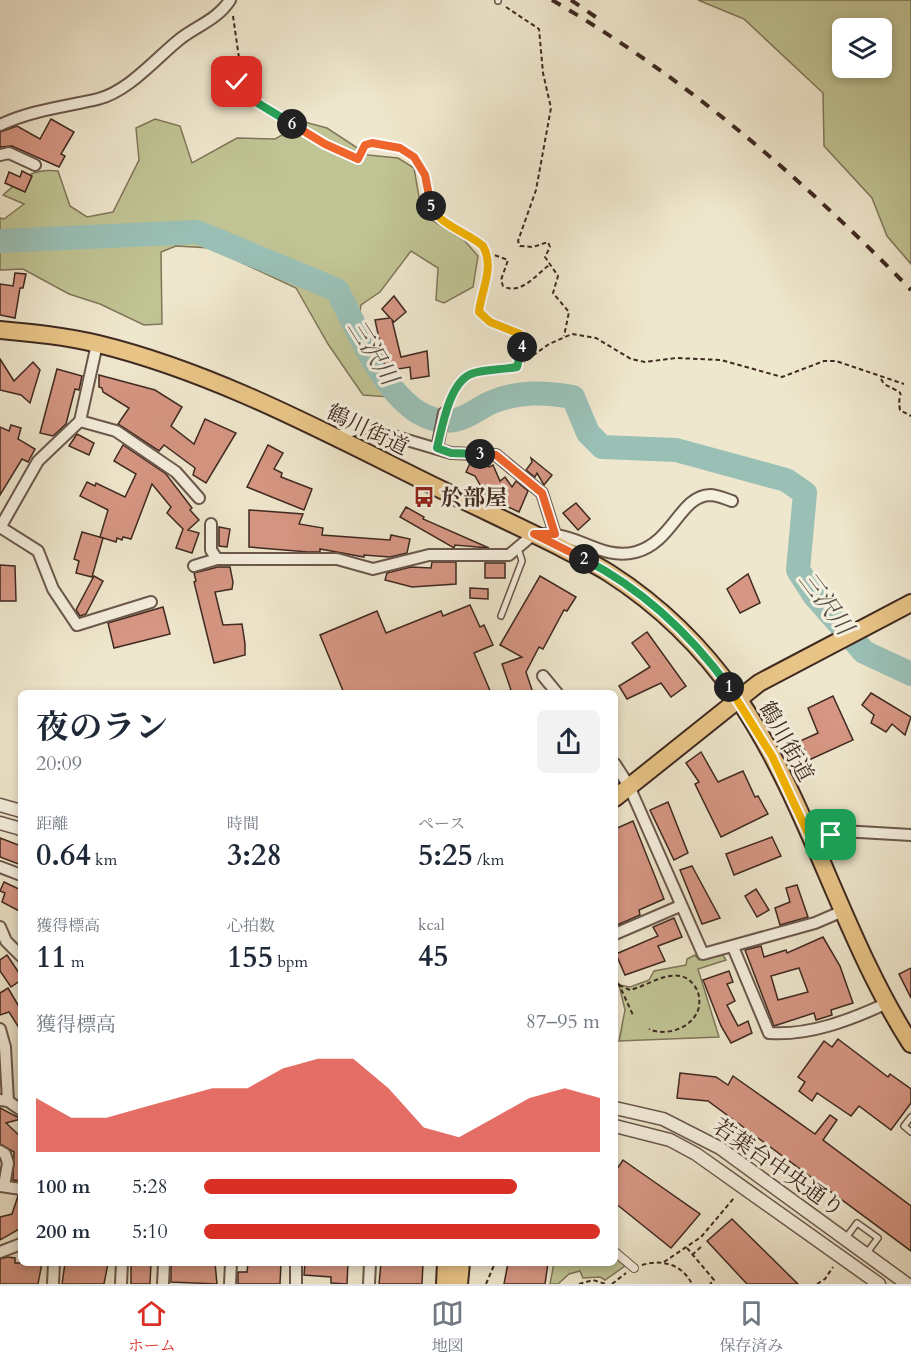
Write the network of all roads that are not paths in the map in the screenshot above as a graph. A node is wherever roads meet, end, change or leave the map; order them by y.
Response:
1 (230, 2) edge
2 (0, 125) edge
3 (0, 155) edge
4 (34, 165) dead end
5 (0, 330) edge
6 (97, 344) junction
7 (444, 413) road end
8 (80, 421) junction
9 (334, 437) junction
10 (437, 448) junction
11 (199, 498) dead end
12 (732, 501) dead end
13 (211, 524) dead end
14 (0, 526) edge
15 (534, 534) junction
16 (555, 534) junction
17 (518, 548) junction
18 (218, 559) junction
19 (194, 566) dead end
20 (151, 602) dead end
21 (911, 603) edge
22 (501, 616) dead end
23 (543, 675) dead end
24 (555, 690) edge
25 (738, 699) junction
26 (618, 769) edge
27 (629, 786) junction
28 (618, 795) edge
29 (0, 805) edge
30 (18, 810) edge
31 (0, 823) edge
32 (18, 828) edge
33 (911, 835) edge
34 (812, 842) junction
35 (0, 867) edge
36 (18, 874) edge
37 (680, 906) junction
38 (843, 911) junction
39 (0, 927) edge
40 (618, 933) edge
41 (733, 947) junction
42 (18, 953) edge
43 (885, 1004) junction
44 (0, 1029) edge
45 (911, 1044) edge
46 (4, 1100) edge
47 (18, 1108) edge
48 (618, 1108) edge
49 (911, 1117) edge
50 (618, 1126) edge
51 (911, 1132) edge
52 (0, 1151) edge
53 (2, 1186) edge
54 (18, 1189) edge
55 (845, 1239) junction
56 (18, 1245) edge
57 (0, 1252) edge
58 (866, 1254) junction
59 (618, 1255) edge
60 (54, 1266) edge
61 (122, 1266) edge
62 (164, 1266) edge
63 (231, 1266) edge
64 (296, 1266) edge
65 (370, 1266) edge
66 (446, 1266) edge
67 (461, 1266) edge
68 (634, 1268) road end
69 (53, 1284) edge
70 (121, 1284) edge
71 (163, 1284) edge
72 (230, 1284) edge
73 (296, 1284) edge
74 (369, 1284) edge
75 (445, 1284) edge
76 (459, 1284) edge
77 (879, 1284) edge
78 (907, 1284) edge

1 - 2 street
3 - 4 street
5 - 6 main road, 鶴川街道
6 - 8 street
6 - 9 main road, 鶴川街道
7 - 10 street
8 - 11 street
8 - 14 street
9 - 10 street
9 - 15 main road, 鶴川街道
10 - 16 street
12 - 16 street
13 - 18 street
14 - 20 street
15 - 16 street
15 - 17 street
15 - 25 main road, 鶴川街道
17 - 18 street
17 - 22 lane
18 - 19 street
21 - 25 main road
23 - 24 street
25 - 27 main road
25 - 34 main road, 鶴川街道
26 - 27 street
27 - 28 main road
27 - 37 street
29 - 30 street
31 - 32 street
33 - 34 street
34 - 38 main road, 鶴川街道
35 - 36 street
37 - 40 street
37 - 41 street
38 - 41 street
38 - 43 main road, 鶴川街道
39 - 42 street
41 - 43 street
43 - 45 main road, 鶴川街道
44 - 46 street
46 - 47 street
48 - 55 street, 若葉台中央通り
49 - 51 lane
50 - 77 street, 若葉台中央通り
52 - 53 street
53 - 54 street
55 - 58 street, 若葉台中央通り
55 - 58 lane
56 - 57 street
58 - 78 street, 若葉台中央通り
59 - 68 street
60 - 69 street
61 - 70 street
62 - 71 street
63 - 72 street
64 - 73 street
65 - 74 street
66 - 75 main road
67 - 76 main road

